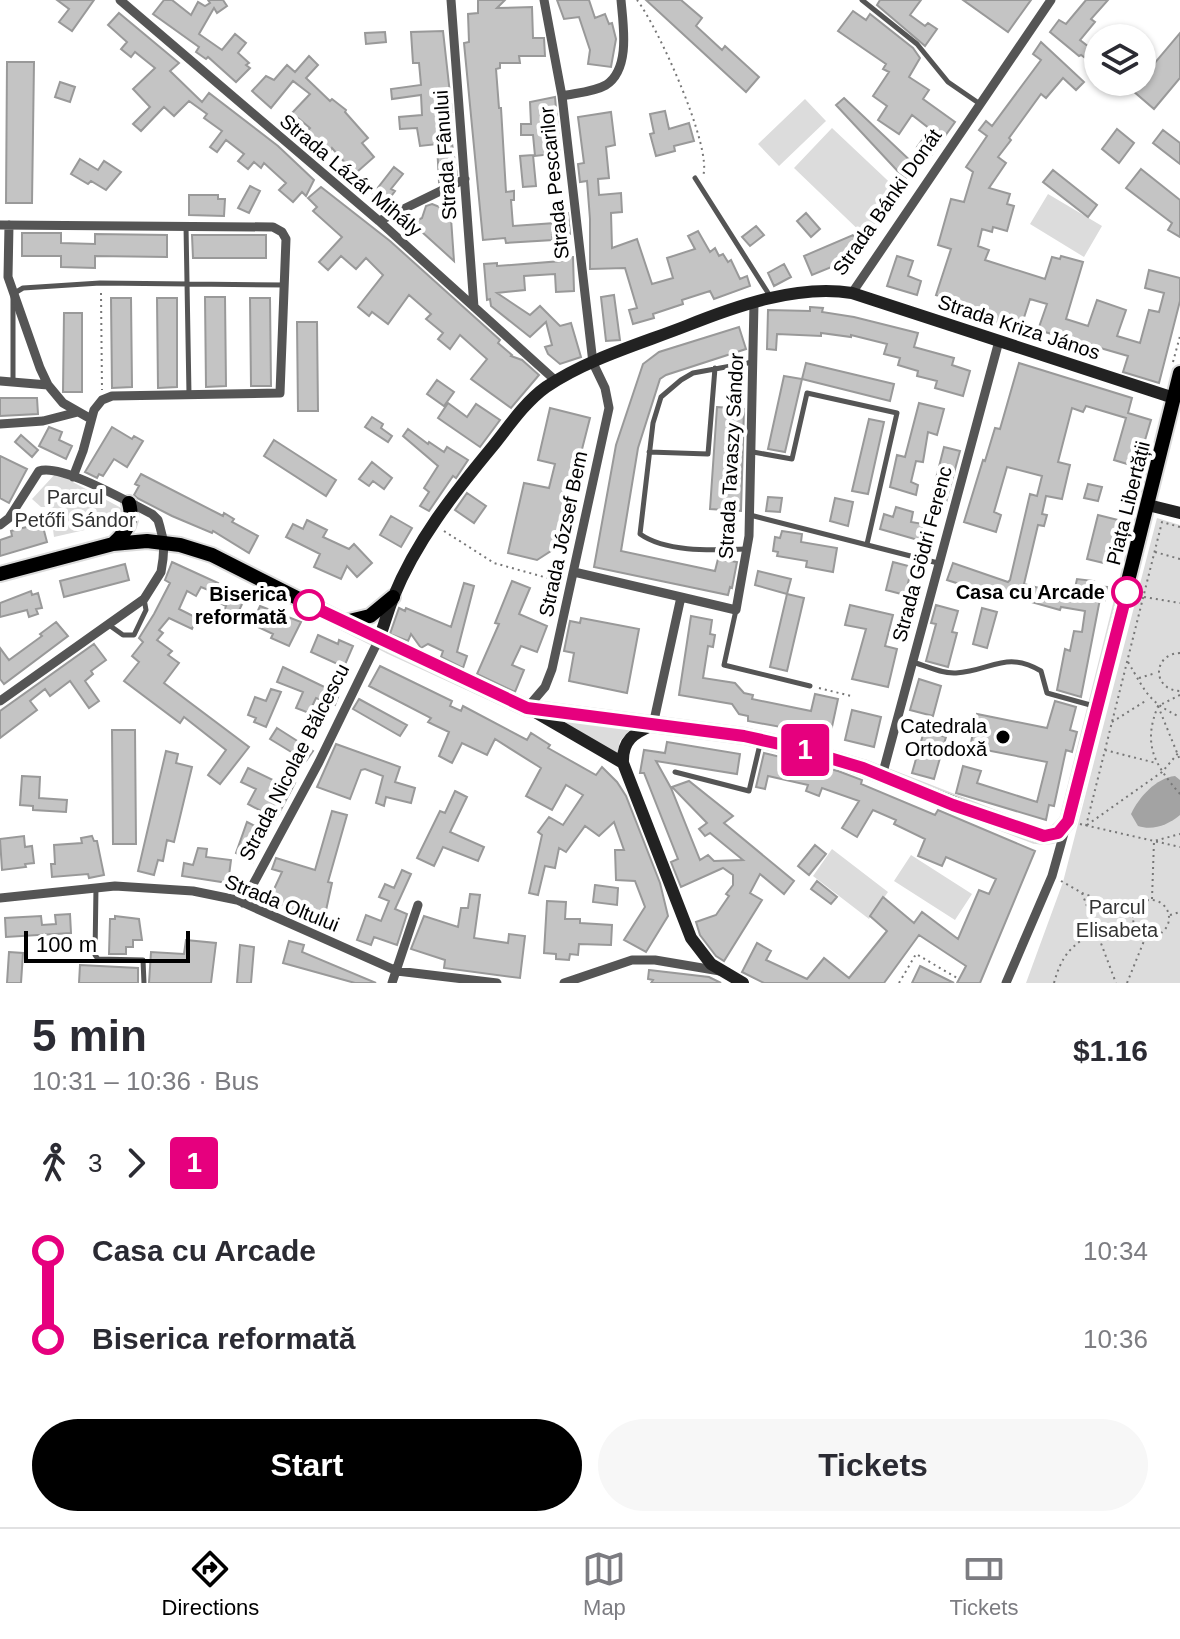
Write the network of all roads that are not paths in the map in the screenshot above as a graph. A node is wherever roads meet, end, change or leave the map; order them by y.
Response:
1 (120, 0) edge
2 (451, 0) edge
3 (544, 0) edge
4 (621, 0) edge
5 (862, 0) edge
6 (1051, 0) edge
7 (562, 96) junction
8 (980, 104) junction
9 (695, 178) dead end
10 (465, 179) junction
11 (379, 221) junction
12 (5, 225) edge
13 (186, 226) junction
14 (187, 282) junction
15 (286, 285) junction
16 (852, 293) junction
17 (13, 294) junction
18 (772, 299) junction
19 (754, 303) junction
20 (474, 307) junction
21 (999, 341) junction
22 (754, 362) junction
23 (593, 363) junction
24 (715, 368) junction
25 (1180, 373) edge
26 (0, 381) edge
27 (556, 381) junction
28 (13, 382) junction
29 (48, 385) junction
30 (189, 395) junction
31 (1174, 398) junction
32 (78, 412) junction
33 (91, 419) junction
34 (0, 424) edge
35 (649, 452) junction
36 (753, 452) junction
37 (73, 477) junction
38 (129, 503) junction
39 (1148, 505) junction
40 (1180, 513) edge
41 (750, 515) junction
42 (0, 525) edge
43 (164, 543) junction
44 (113, 544) junction
45 (867, 544) junction
46 (747, 549) junction
47 (938, 563) junction
48 (574, 572) junction
49 (0, 574) edge
50 (393, 597) junction
51 (681, 597) junction
52 (144, 599) junction
53 (736, 610) junction
54 (345, 623) junction
55 (109, 625) junction
56 (379, 639) junction
57 (912, 661) junction
58 (810, 686) road end
59 (0, 701) edge
60 (1098, 707) junction
61 (527, 708) junction
62 (653, 725) junction
63 (761, 739) junction
64 (623, 763) junction
65 (675, 772) dead end
66 (882, 776) junction
67 (1068, 821) junction
68 (96, 887) junction
69 (0, 898) edge
70 (243, 903) junction
71 (418, 905) dead end
72 (397, 971) junction
73 (720, 971) junction
74 (144, 983) edge
75 (392, 983) edge
76 (497, 983) edge
77 (564, 983) edge
78 (743, 983) edge
79 (1006, 983) edge

1 - 11 street, Strada Lázár Mihály
2 - 10 street, Strada Fânului
3 - 7 street, Strada Pescarilor
4 - 7 street
5 - 8 lane
6 - 8 street, Strada Bánki Donát
7 - 23 street, Strada Pescarilor
8 - 16 street, Strada Bánki Donát
9 - 18 lane
10 - 11 street
10 - 20 street, Strada Fânului
11 - 20 street, Strada Lázár Mihály
12 - 13 street
12 - 17 street
13 - 14 lane
13 - 15 street
14 - 15 lane
14 - 17 lane
14 - 30 lane
15 - 30 street
16 - 18 street, Strada Bánki Donát
16 - 21 street, Strada Kriza János
17 - 28 lane
17 - 29 street
18 - 19 street, Strada Bánki Donát
19 - 22 street, Strada Tavaszy Sándor
19 - 23 street, Strada Bánki Donát
20 - 27 street, Strada Lázár Mihály
21 - 31 street, Strada Kriza János
21 - 47 street, Strada Gödri Ferenc
22 - 24 lane
22 - 36 street, Strada Tavaszy Sándor
23 - 27 street, Strada Bánki Donát
23 - 48 street, Strada József Bem
24 - 35 lane
24 - 35 lane
25 - 31 main road, Piața Libertății
26 - 28 street
27 - 50 street
28 - 29 street
29 - 32 street
30 - 33 street
31 - 39 main road, Piața Libertății
32 - 33 street
32 - 34 street
33 - 37 street
35 - 46 lane
36 - 41 street, Strada Tavaszy Sándor
36 - 45 lane
37 - 38 street
37 - 42 street
38 - 43 street
38 - 44 main road
39 - 40 street
39 - 60 main road, Piața Libertății
41 - 45 lane
41 - 46 street, Strada Tavaszy Sándor
43 - 44 main road
43 - 52 street
43 - 54 main road
44 - 49 main road
45 - 47 lane
46 - 53 street, Strada Tavaszy Sándor
47 - 57 street, Strada Gödri Ferenc
48 - 51 street
48 - 61 street, Strada József Bem
50 - 54 main road
50 - 56 street
51 - 53 street
51 - 62 street
52 - 55 street
52 - 55 lane
53 - 58 lane
54 - 56 main road
55 - 59 street
56 - 61 main road
56 - 70 street, Strada Nicolae Bălcescu
57 - 60 lane
57 - 66 street, Strada Gödri Ferenc
60 - 67 main road, Piața Libertății
61 - 62 main road
61 - 64 street
62 - 63 main road
62 - 64 street
63 - 65 lane
63 - 66 main road
64 - 73 street
66 - 67 main road
67 - 79 street, Piața Libertății
68 - 69 street, Strada Oltului
68 - 70 street, Strada Oltului
68 - 74 lane
70 - 72 street, Strada Oltului
71 - 72 street
72 - 75 street
72 - 76 street, Strada Oltului
73 - 77 street
73 - 78 street

